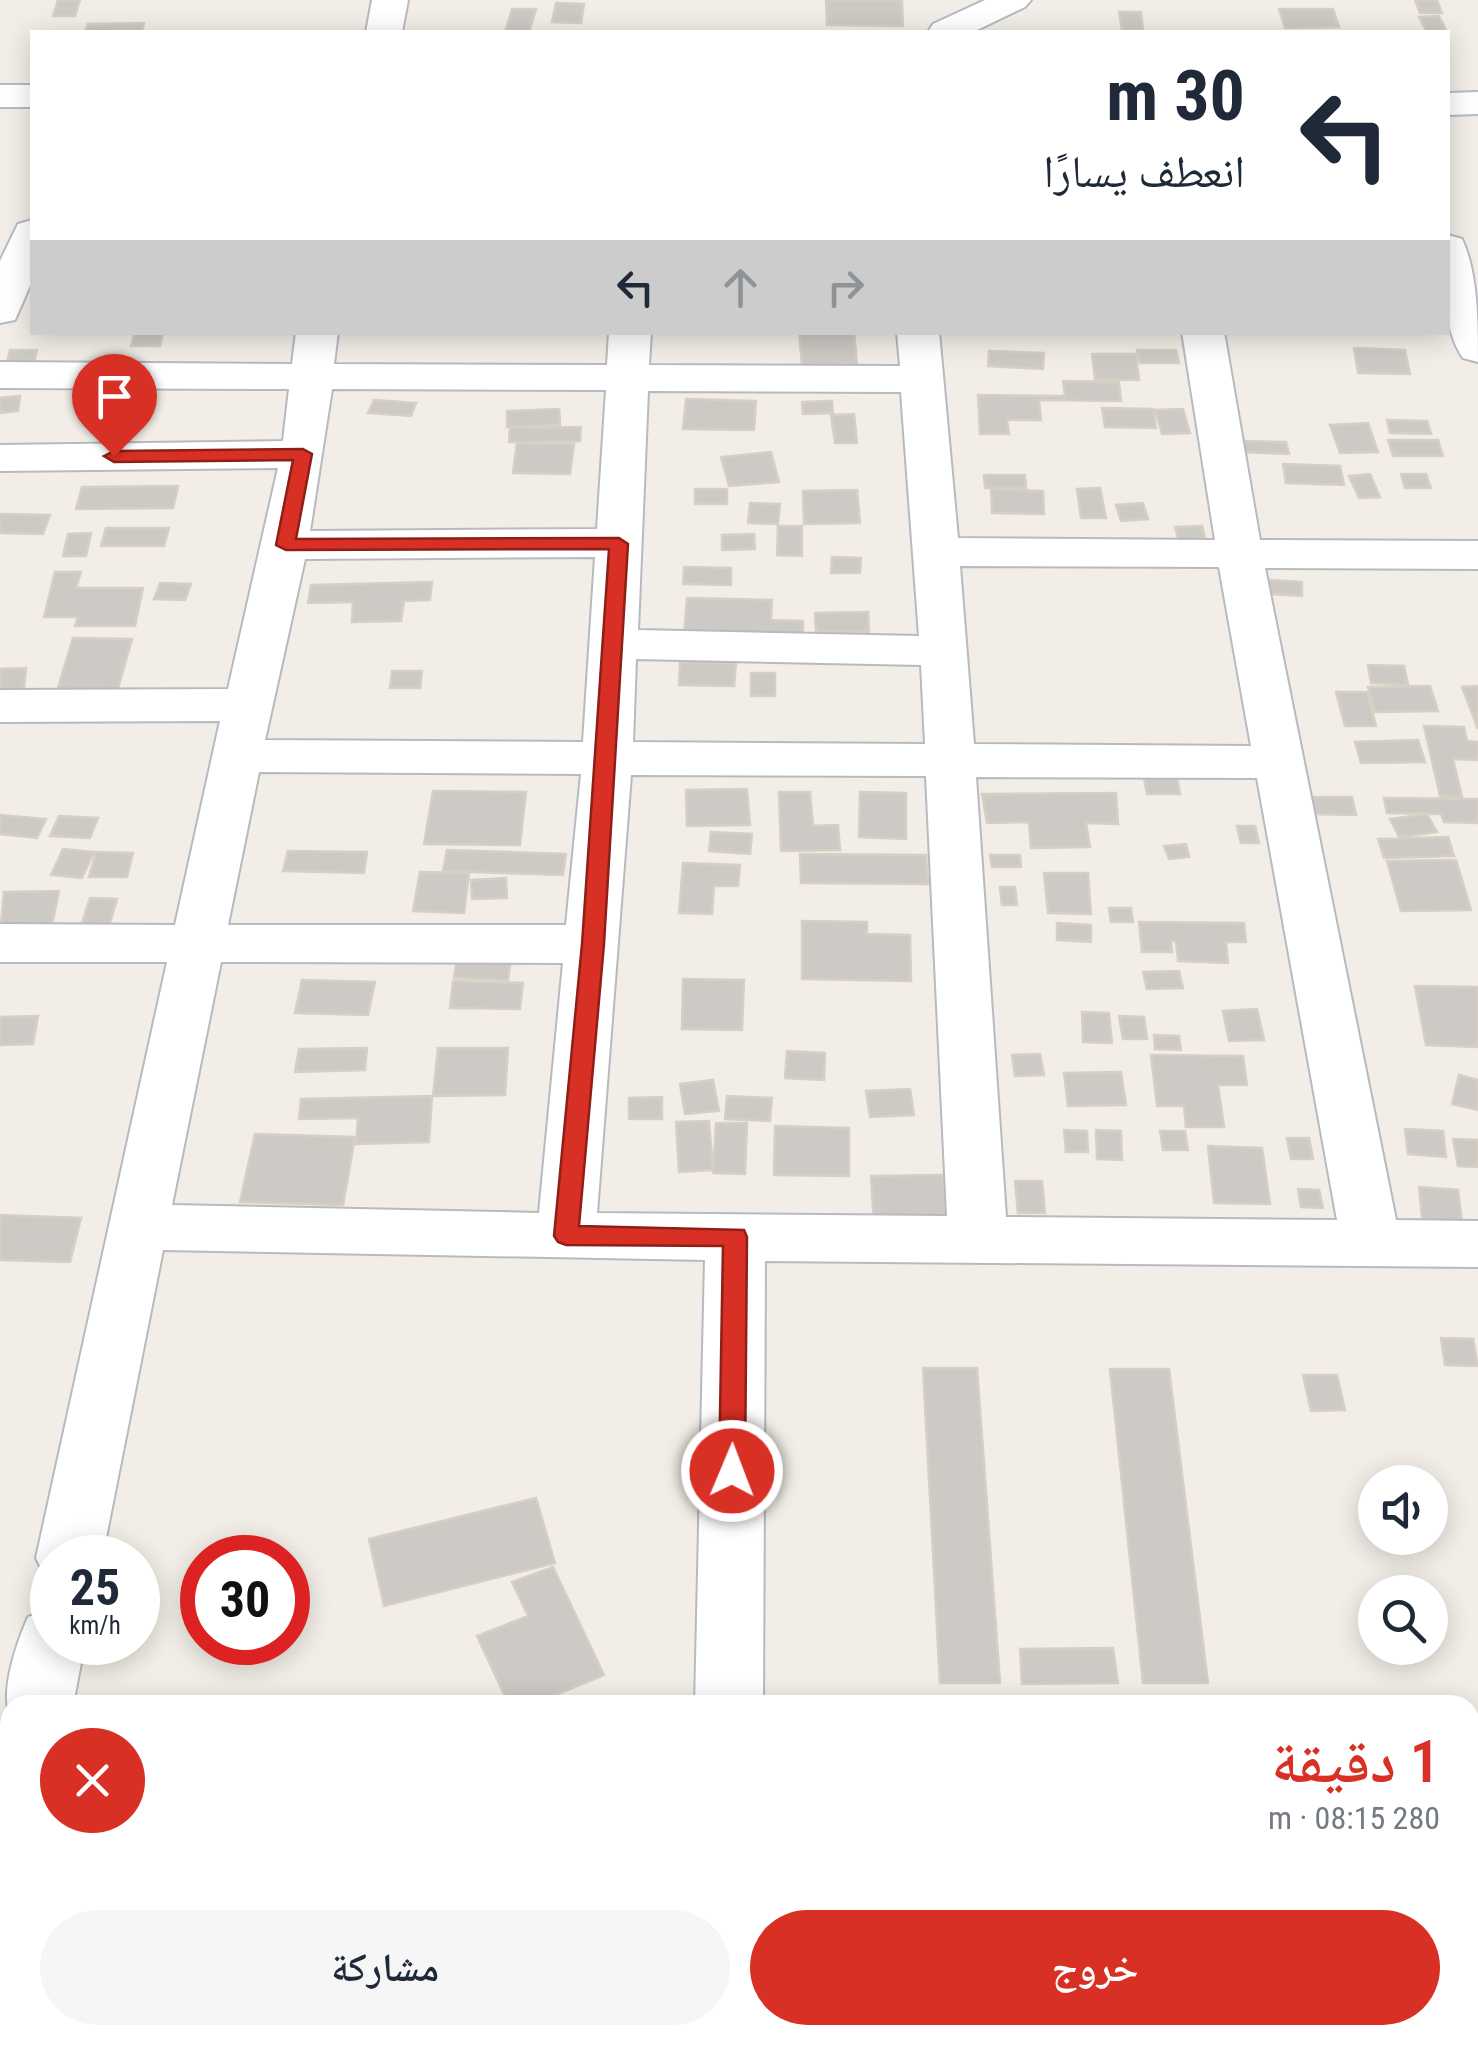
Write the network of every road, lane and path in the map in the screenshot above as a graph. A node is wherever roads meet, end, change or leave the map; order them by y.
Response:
1 (390, 0) edge
2 (1013, 0) edge
3 (384, 30) edge
4 (950, 30) edge
5 (1478, 103) edge
6 (1450, 104) edge
7 (30, 244) edge
8 (1450, 255) edge
9 (3, 300) edge
10 (1203, 335) edge
11 (1478, 350) edge
12 (313, 354) edge
13 (628, 354) edge
14 (921, 356) edge
15 (0, 375) edge
16 (303, 454) junction
17 (0, 458) edge
18 (619, 544) junction
19 (286, 545) junction
20 (936, 552) junction
21 (1240, 555) junction
22 (1478, 555) edge
23 (613, 644) junction
24 (944, 650) junction
25 (249, 705) junction
26 (0, 706) edge
27 (236, 756) junction
28 (607, 759) junction
29 (949, 761) junction
30 (1278, 762) junction
31 (0, 943) edge
32 (198, 943) junction
33 (593, 944) junction
34 (136, 1227) junction
35 (566, 1236) junction
36 (735, 1237) junction
37 (978, 1238) junction
38 (1371, 1243) junction
39 (1478, 1244) edge
40 (74, 1535) edge
41 (47, 1665) edge
42 (41, 1695) edge
43 (729, 1695) edge

1 - 3 street
2 - 4 street
5 - 6 street
7 - 9 street
8 - 11 street
10 - 21 street
12 - 13 street
12 - 15 street
12 - 16 street
13 - 14 street
13 - 18 street
14 - 20 street
16 - 17 street
16 - 19 street
18 - 19 street
18 - 23 street
19 - 25 street
20 - 21 street
20 - 24 street
21 - 22 street
21 - 30 street
23 - 24 street
23 - 28 street
24 - 29 street
25 - 26 street
25 - 27 street
27 - 28 street
27 - 32 street
28 - 29 street
28 - 33 street
29 - 30 street
29 - 37 street
30 - 38 street
31 - 32 street
32 - 33 street
32 - 34 street
33 - 35 street
34 - 35 street
34 - 40 street
35 - 36 street
36 - 37 street
36 - 43 street
37 - 38 street
38 - 39 street
41 - 42 street

